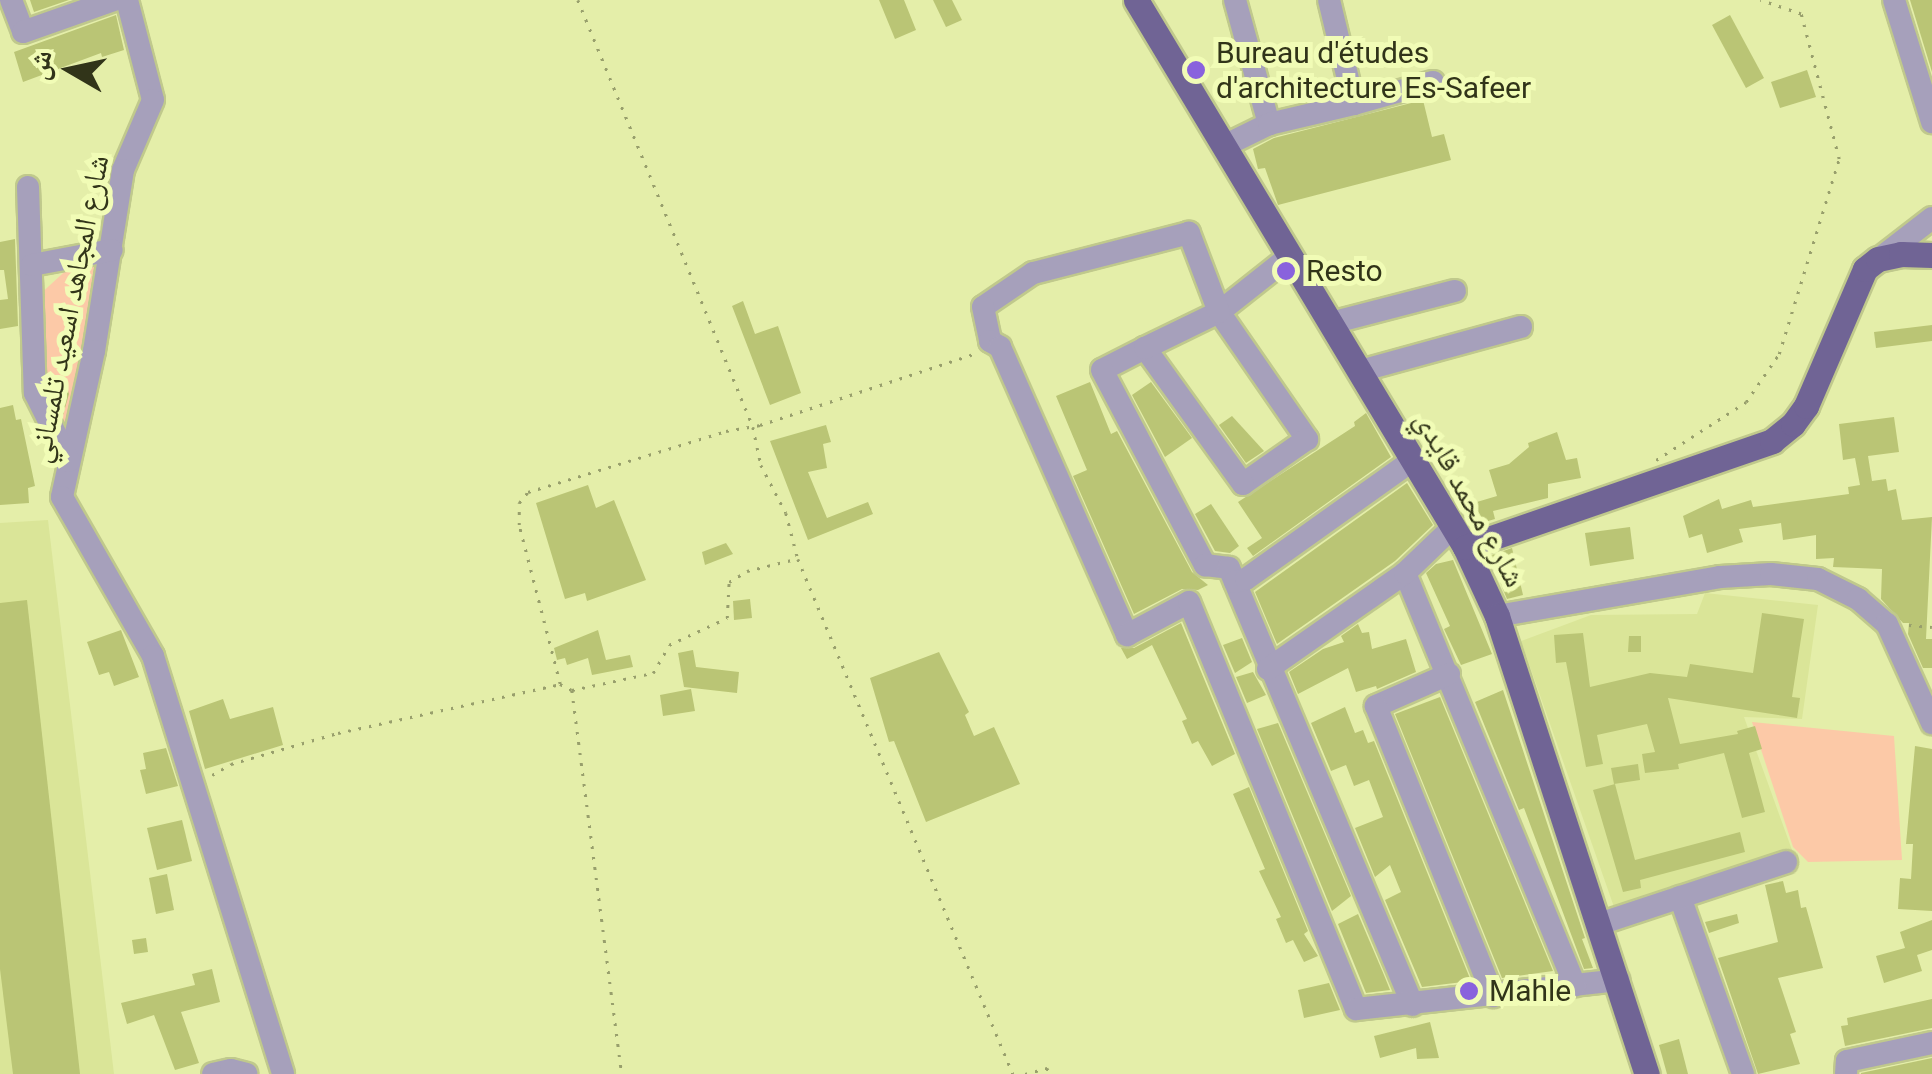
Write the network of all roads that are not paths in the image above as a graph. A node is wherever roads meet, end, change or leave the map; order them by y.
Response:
1 (11, 0) edge
2 (114, 0) edge
3 (127, 0) edge
4 (1136, 0) edge
5 (1234, 0) edge
6 (1329, 0) edge
7 (1894, 0) edge
8 (1433, 82) dead end
9 (1354, 104) junction
10 (1932, 122) edge
11 (1269, 124) junction
12 (1224, 146) junction
13 (28, 187) dead end
14 (1932, 218) edge
15 (112, 250) junction
16 (1932, 255) edge
17 (1290, 256) junction
18 (1878, 259) junction
19 (32, 265) junction
20 (1455, 290) dead end
21 (1219, 312) junction
22 (1330, 322) junction
23 (1521, 327) dead end
24 (1145, 348) junction
25 (1360, 370) junction
26 (1413, 460) junction
27 (70, 461) junction
28 (1459, 537) junction
29 (1405, 573) junction
30 (1235, 582) junction
31 (1496, 616) junction
32 (1268, 669) junction
33 (1449, 674) junction
34 (1932, 723) edge
35 (1786, 862) dead end
36 (1680, 896) junction
37 (1599, 924) junction
38 (1618, 980) junction
39 (1575, 985) junction
40 (1493, 996) junction
41 (1414, 1004) junction
42 (1932, 1043) edge
43 (213, 1074) edge
44 (247, 1074) edge
45 (283, 1074) edge
46 (1647, 1074) edge
47 (1743, 1074) edge
48 (1846, 1074) edge

1 - 2 street
3 - 15 street, شارع المجاهد اسعيد تلمساني
4 - 12 main road, شارع محمد قايدي
5 - 11 street
6 - 9 street
7 - 10 street
8 - 9 street
9 - 11 street
11 - 12 street
12 - 17 main road, شارع محمد قايدي
13 - 19 street
14 - 18 street
15 - 19 street
15 - 27 street, شارع المجاهد اسعيد تلمساني
16 - 18 main road
17 - 21 street
17 - 22 main road, شارع محمد قايدي
18 - 28 main road
19 - 27 street
20 - 22 street
21 - 24 street
21 - 24 street
21 - 41 street
22 - 25 main road, شارع محمد قايدي
23 - 25 street
24 - 30 street
25 - 26 main road, شارع محمد قايدي
26 - 28 main road, شارع محمد قايدي
26 - 30 street
27 - 45 street, شارع المجاهد اسعيد تلمساني
28 - 29 street
28 - 31 main road, شارع محمد قايدي
29 - 32 street
29 - 33 street
30 - 32 street
31 - 34 street
31 - 37 main road, شارع محمد قايدي
32 - 41 street
33 - 39 street
33 - 40 street
35 - 36 street
36 - 37 street
36 - 47 street
37 - 38 main road, شارع محمد قايدي
38 - 39 street
38 - 46 main road, شارع محمد قايدي
39 - 40 street
40 - 41 street
42 - 48 street
43 - 44 street

